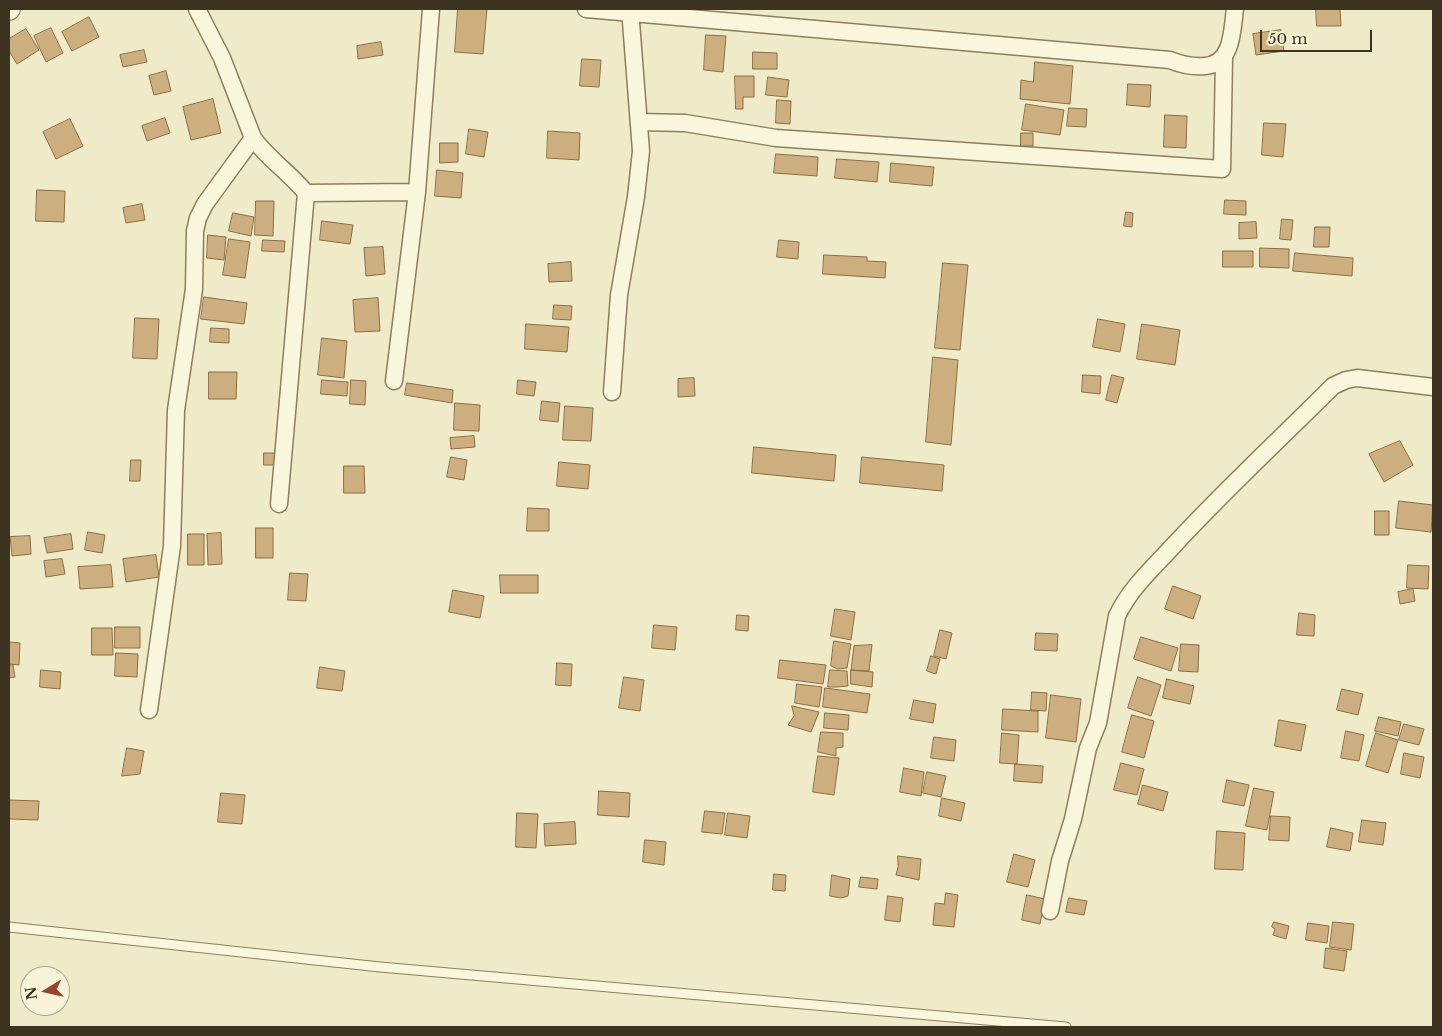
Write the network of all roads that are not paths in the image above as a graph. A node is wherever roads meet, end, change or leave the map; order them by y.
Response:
1 (197, 9) edge
2 (431, 9) edge
3 (586, 9) edge
4 (1235, 9) edge
5 (630, 11) edge
6 (1224, 58) junction
7 (639, 122) junction
8 (253, 138) junction
9 (416, 192) junction
10 (306, 193) junction
11 (394, 380) dead end
12 (1433, 387) edge
13 (612, 392) dead end
14 (279, 504) dead end
15 (149, 710) dead end
16 (1050, 911) dead end
17 (9, 927) edge
18 (1066, 1027) edge

1 - 8 street
2 - 9 street
3 - 5 street
4 - 6 street
5 - 6 street
5 - 7 street
6 - 7 street
7 - 13 street
8 - 10 street
8 - 15 street
9 - 10 street
9 - 11 street
10 - 14 street
12 - 16 street
17 - 18 lane

